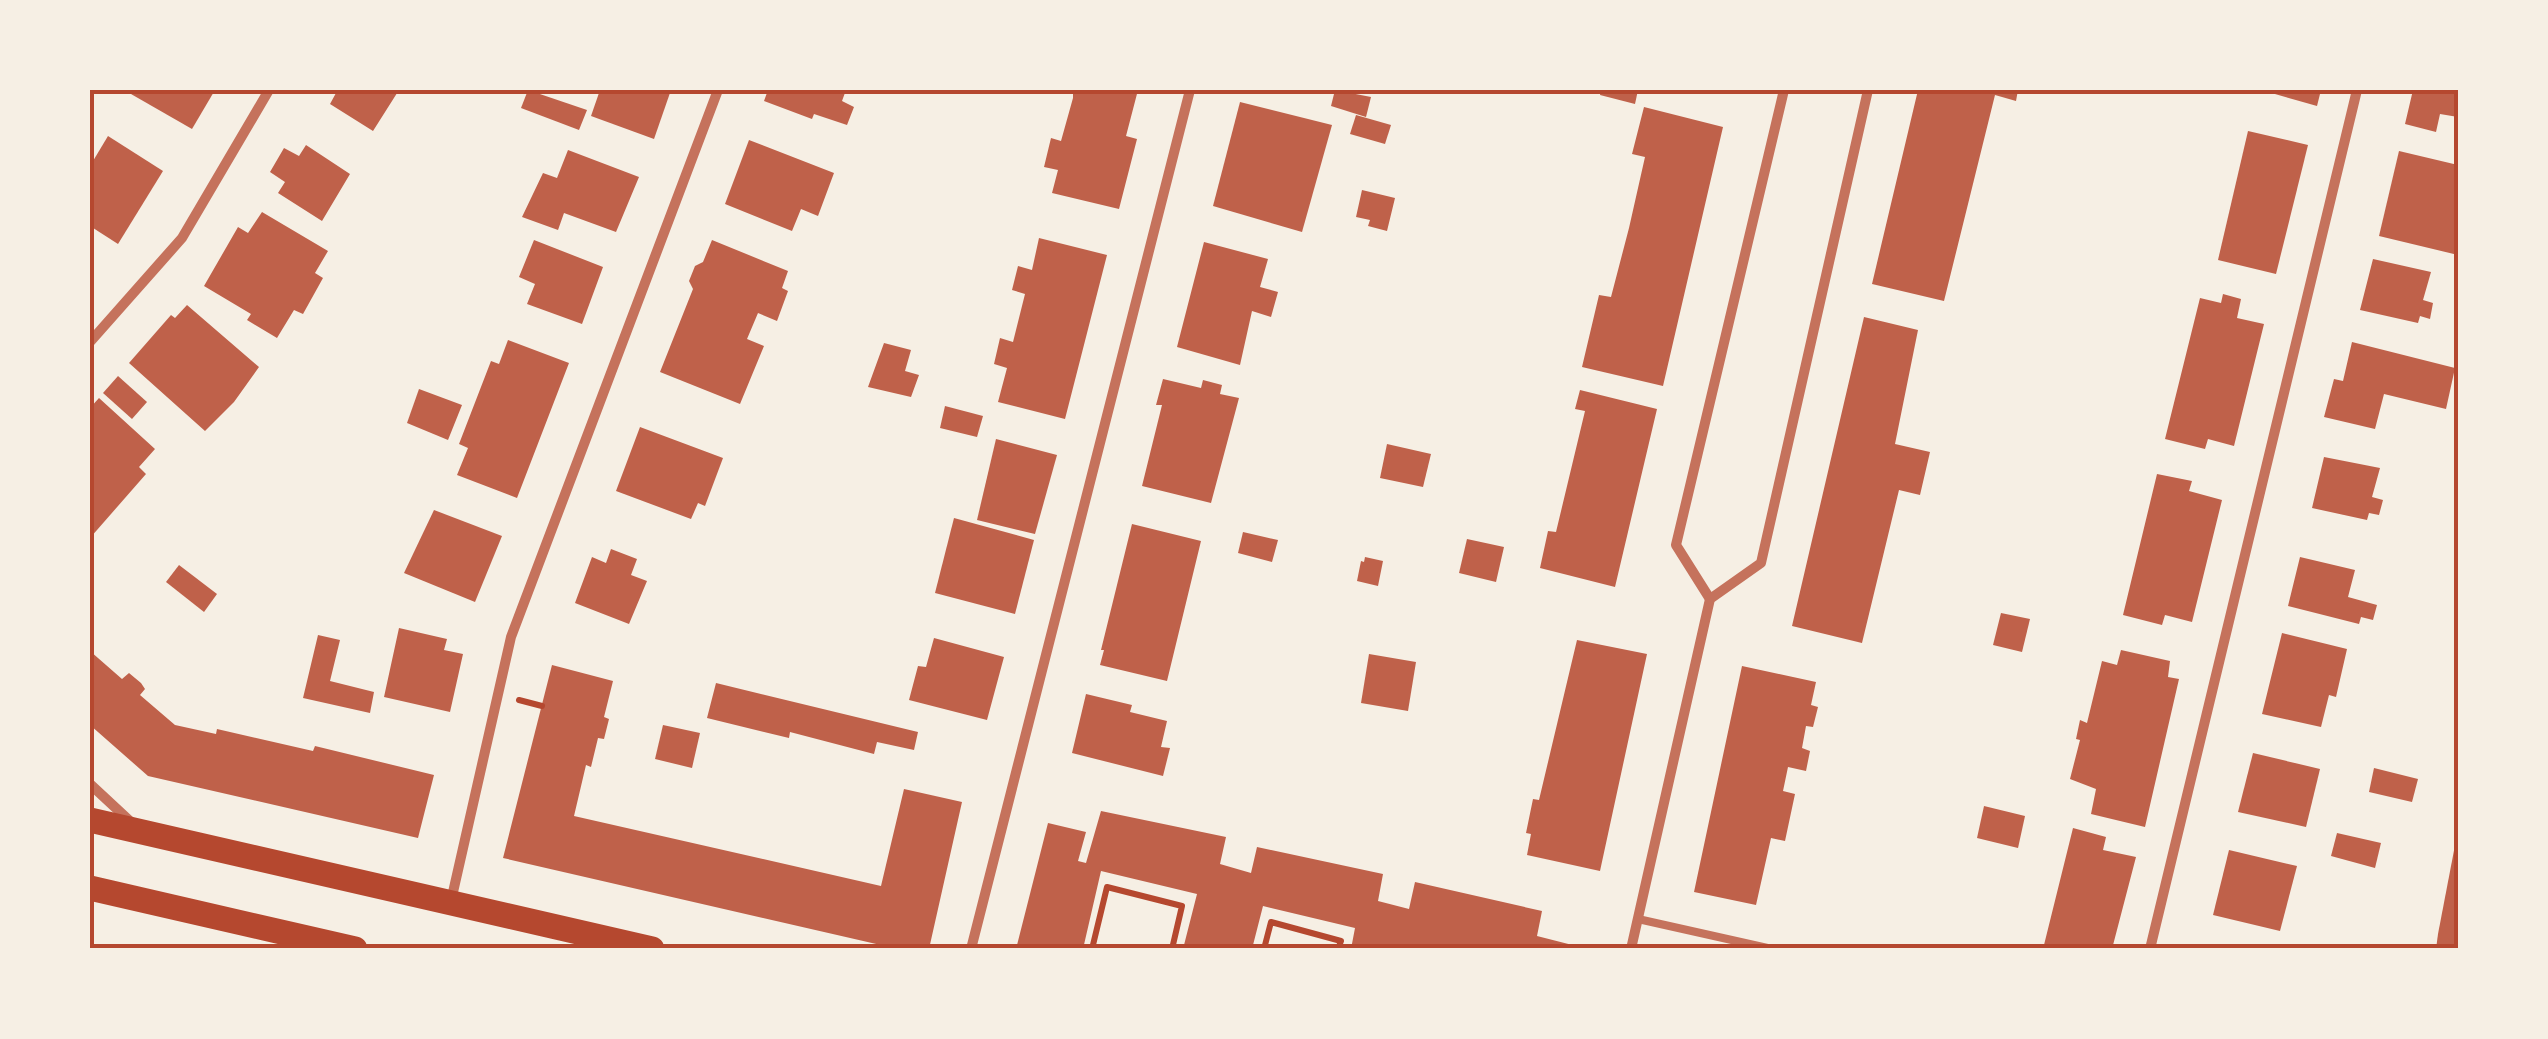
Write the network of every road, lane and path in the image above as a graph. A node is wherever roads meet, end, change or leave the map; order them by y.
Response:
1 (269, 90) edge
2 (718, 90) edge
3 (1190, 90) edge
4 (1784, 90) edge
5 (1868, 90) edge
6 (2357, 90) edge
7 (90, 342) edge
8 (1710, 599) junction
9 (516, 700) dead end
10 (542, 706) dead end
11 (90, 784) edge
12 (90, 820) edge
13 (141, 832) junction
14 (90, 888) edge
15 (451, 902) junction
16 (1638, 919) junction
17 (355, 949) edge
18 (652, 949) edge
19 (972, 949) edge
20 (1092, 949) edge
21 (1172, 949) edge
22 (1264, 949) edge
23 (1338, 949) edge
24 (1632, 949) edge
25 (1772, 949) edge
26 (2150, 949) edge

1 - 7 street
2 - 15 street
3 - 19 street
4 - 8 street
5 - 8 street
6 - 26 street
8 - 16 street
9 - 10 path
11 - 13 street
12 - 13 main road
13 - 15 main road
14 - 17 main road
15 - 18 main road
16 - 24 street
16 - 25 lane
20 - 21 path
22 - 23 path

